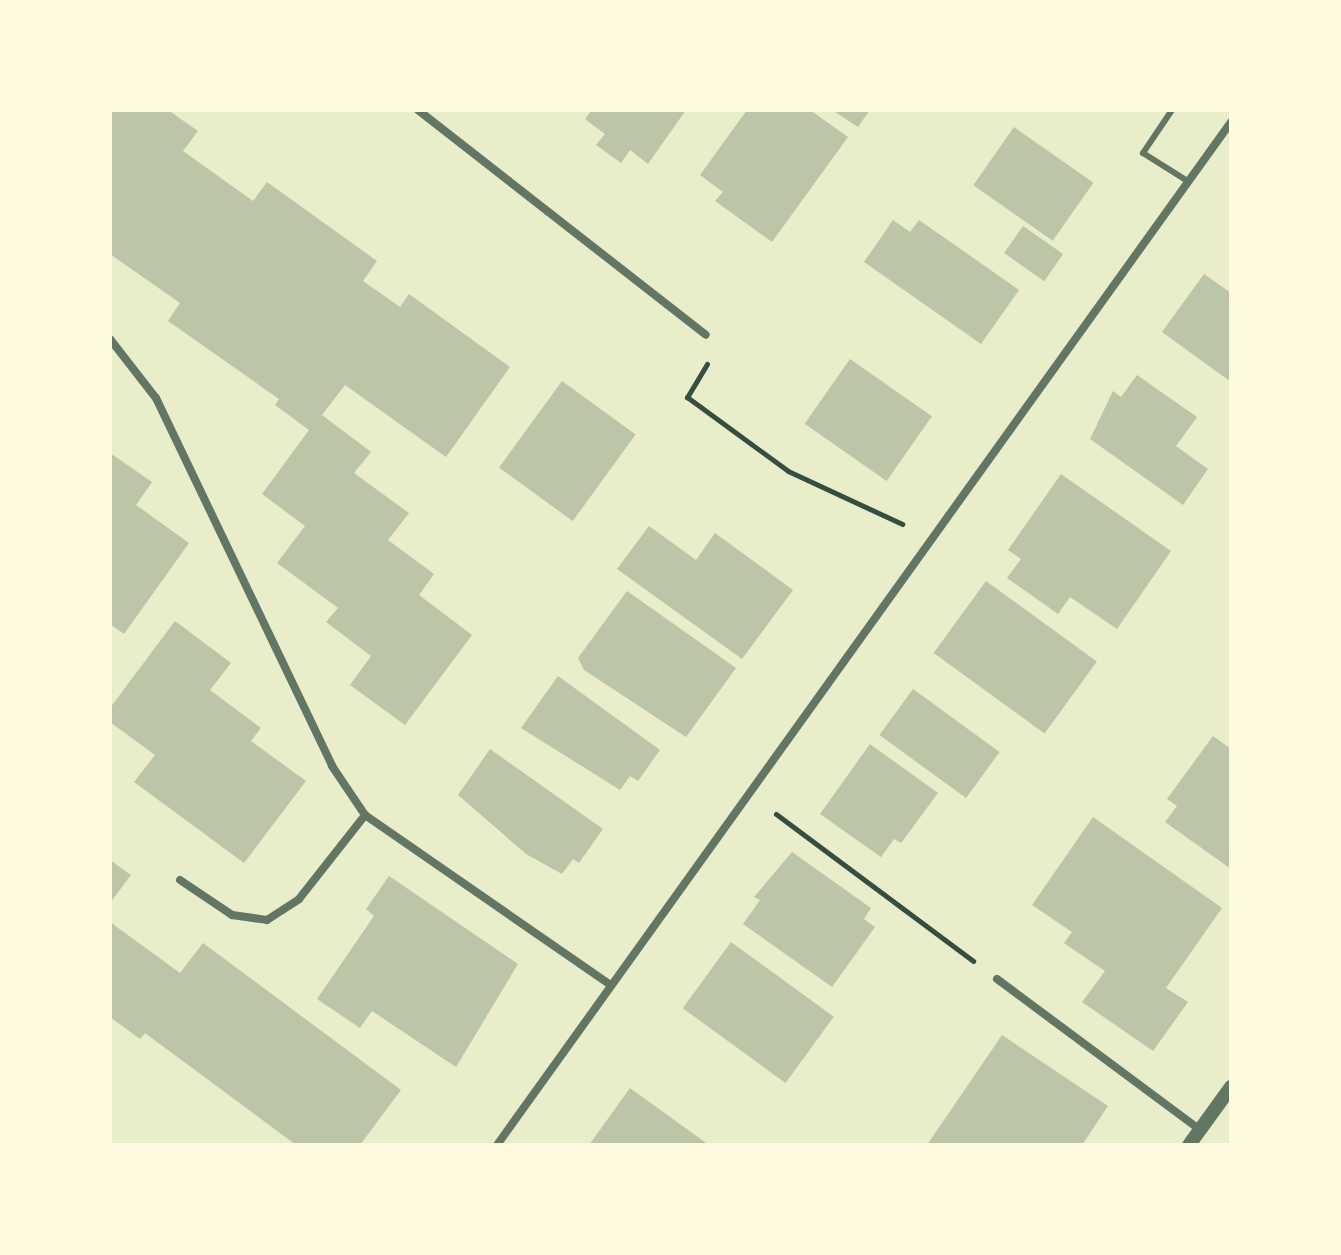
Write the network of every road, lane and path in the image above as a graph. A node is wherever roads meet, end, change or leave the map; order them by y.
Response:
1 (418, 110) edge
2 (1172, 110) edge
3 (1231, 122) edge
4 (1189, 182) junction
5 (706, 335) joint
6 (110, 339) edge
7 (933, 538) junction
8 (752, 797) junction
9 (365, 815) junction
10 (180, 880) dead end
11 (997, 979) joint
12 (609, 984) junction
13 (1231, 1087) edge
14 (1200, 1130) junction
15 (497, 1145) edge
16 (1189, 1145) edge

1 - 5 street
2 - 4 lane
3 - 4 street
4 - 7 street
5 - 7 path
6 - 9 street
7 - 8 street
8 - 11 path
8 - 12 street
9 - 10 street
9 - 12 street
11 - 14 street
12 - 15 street
13 - 14 street
14 - 16 street

